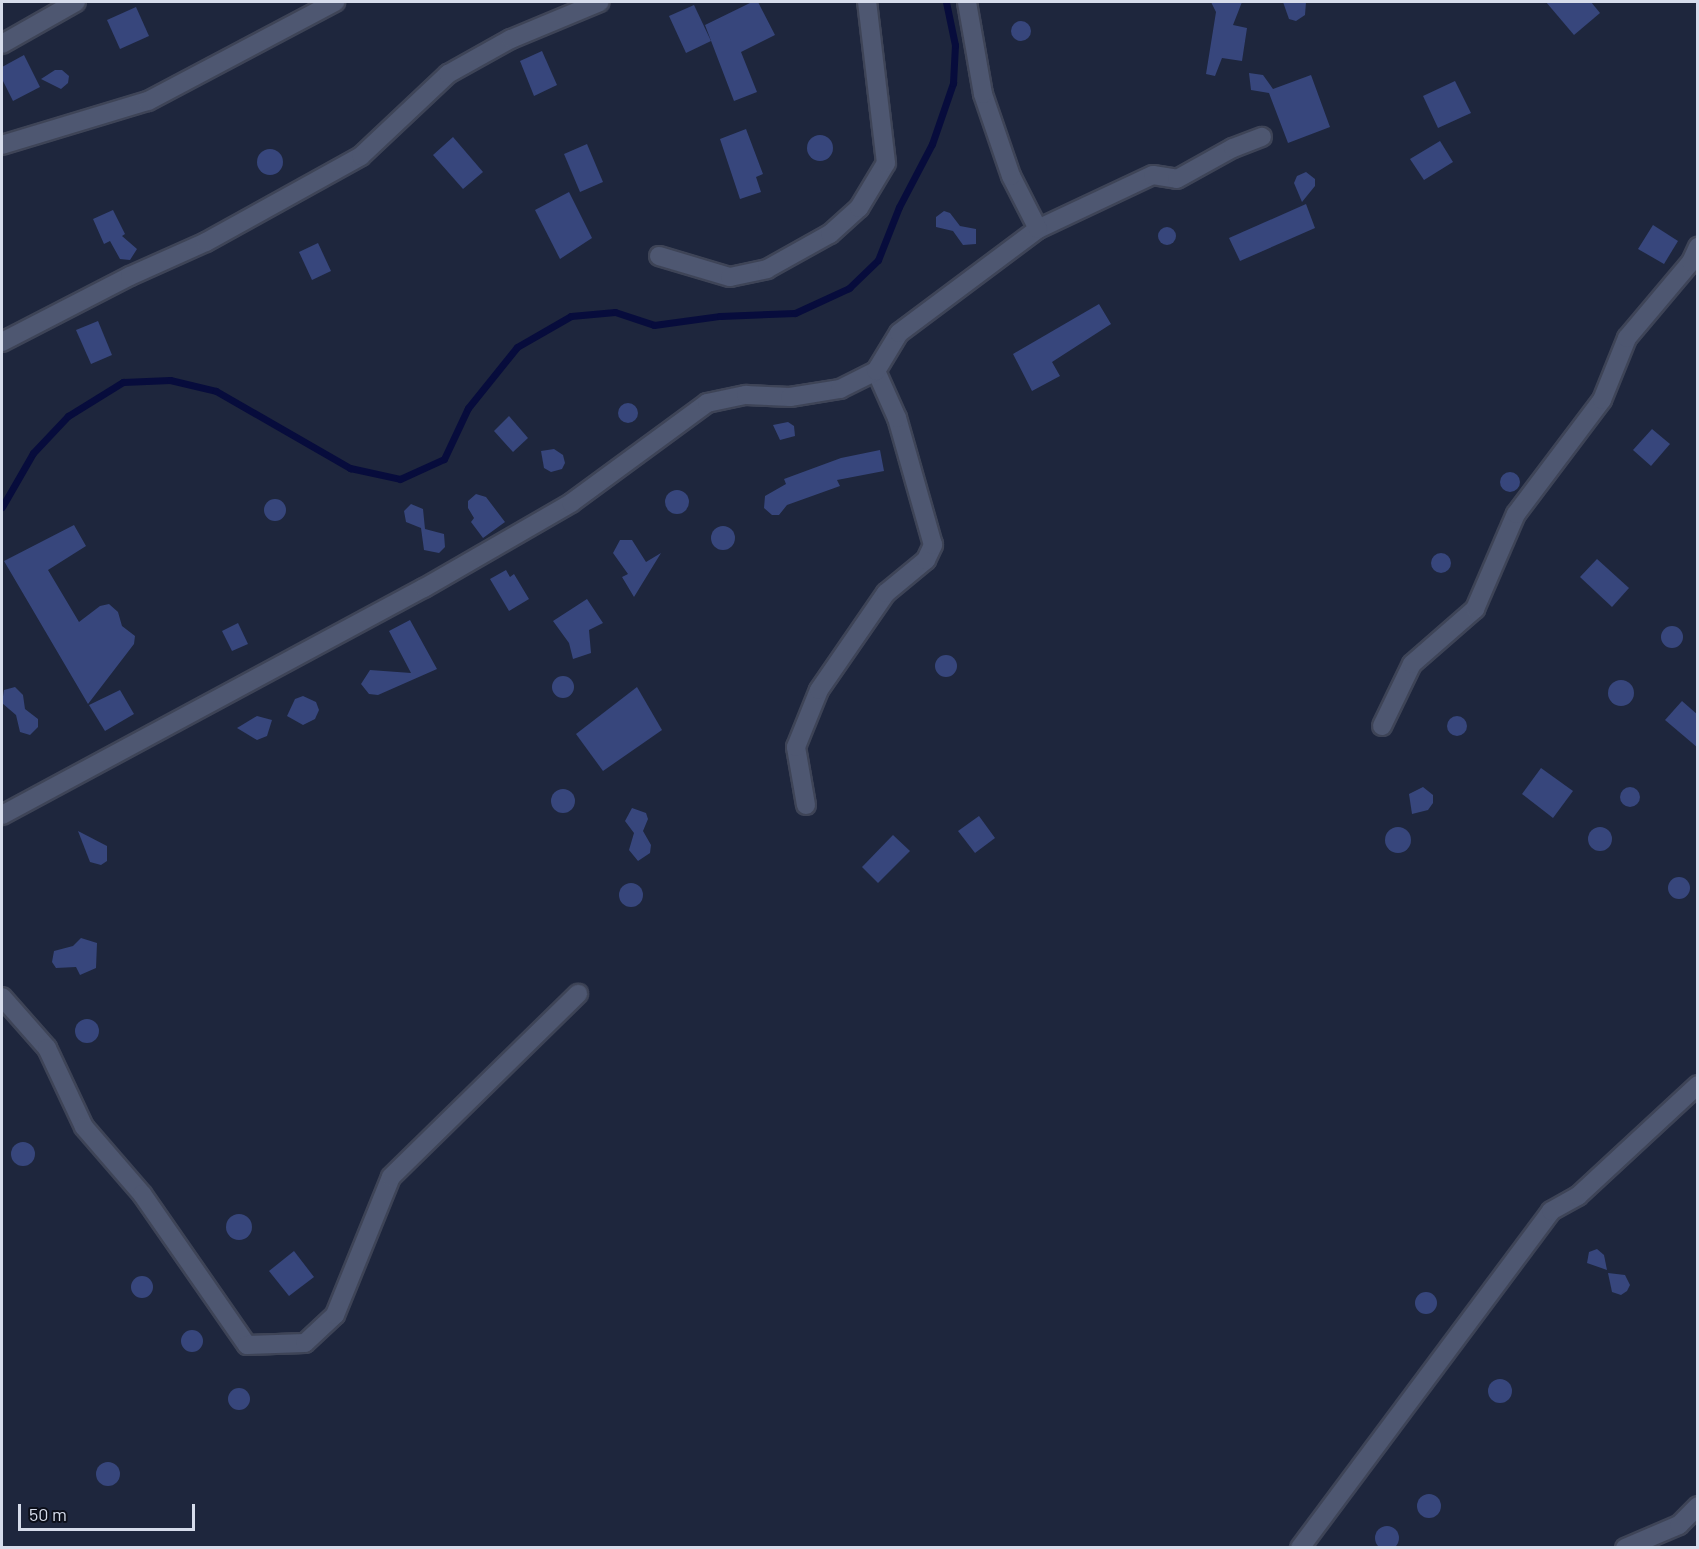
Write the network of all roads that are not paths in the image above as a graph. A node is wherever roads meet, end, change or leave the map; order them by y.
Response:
1 (76, 2) edge
2 (335, 2) edge
3 (600, 2) edge
4 (867, 2) edge
5 (967, 2) edge
6 (2, 44) edge
7 (1262, 137) dead end
8 (2, 145) edge
9 (1038, 229) junction
10 (1698, 247) edge
11 (659, 256) dead end
12 (2, 342) edge
13 (876, 371) junction
14 (1382, 726) dead end
15 (806, 805) dead end
16 (2, 815) edge
17 (578, 994) dead end
18 (2, 997) edge
19 (1698, 1085) edge
20 (1698, 1506) edge
21 (1300, 1548) edge
22 (1625, 1548) edge

1 - 6 street
2 - 8 street
3 - 12 street
4 - 11 street
5 - 9 street
7 - 9 street
9 - 13 street
10 - 14 street
13 - 15 street
13 - 16 street
17 - 18 street
19 - 21 street
20 - 22 street

